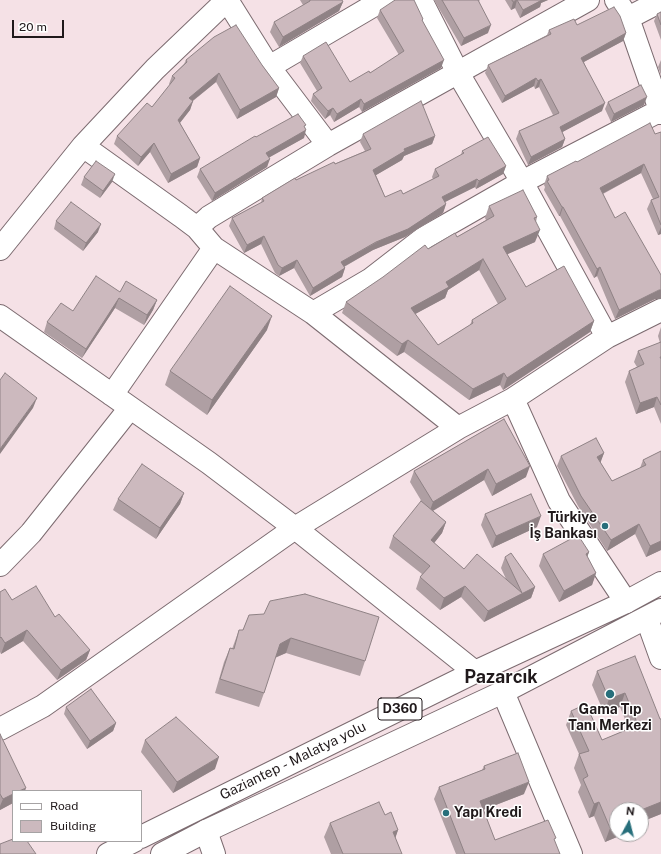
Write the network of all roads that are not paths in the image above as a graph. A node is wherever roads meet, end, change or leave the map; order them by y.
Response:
1 (383, 0) edge
2 (421, 0) edge
3 (588, 0) edge
4 (616, 0) edge
5 (661, 1) edge
6 (628, 18) junction
7 (269, 67) junction
8 (458, 73) junction
9 (661, 111) edge
10 (328, 145) junction
11 (84, 146) junction
12 (522, 182) junction
13 (197, 228) junction
14 (214, 248) junction
15 (0, 249) edge
16 (661, 310) edge
17 (313, 313) junction
18 (0, 316) edge
19 (607, 337) junction
20 (112, 395) junction
21 (513, 399) junction
22 (130, 408) junction
23 (458, 428) junction
24 (295, 528) junction
25 (0, 565) edge
26 (661, 583) edge
27 (626, 602) junction
28 (654, 614) edge
29 (661, 658) edge
30 (475, 672) junction
31 (504, 692) junction
32 (0, 729) edge
33 (206, 831) junction
34 (142, 837) edge
35 (132, 842) edge
36 (108, 854) edge
37 (162, 854) edge
38 (214, 854) edge
39 (571, 854) edge

1 - 7 main road
2 - 8 main road
3 - 8 main road
4 - 6 main road
5 - 6 main road
6 - 9 main road
7 - 10 main road
7 - 11 main road
8 - 10 main road
8 - 12 main road
9 - 12 main road
10 - 13 main road
11 - 13 main road
11 - 15 main road
12 - 17 main road
12 - 19 main road
13 - 14 main road
14 - 17 main road
14 - 20 main road
16 - 19 main road
17 - 23 main road
18 - 20 main road
19 - 21 main road
20 - 22 main road
21 - 23 main road
21 - 27 main road
22 - 24 main road
22 - 25 main road
23 - 24 main road
24 - 30 main road
24 - 32 main road
26 - 27 main road, Gaziantep - Malatya yolu / D360
27 - 30 main road, Gaziantep - Malatya yolu / D360
28 - 29 main road
28 - 31 main road, Gaziantep - Malatya yolu / D360
30 - 34 main road, Gaziantep - Malatya yolu / D360
31 - 33 main road, Gaziantep - Malatya yolu / D360
31 - 39 main road
33 - 37 main road, Gaziantep - Malatya yolu / D360
33 - 38 main road
35 - 36 main road

